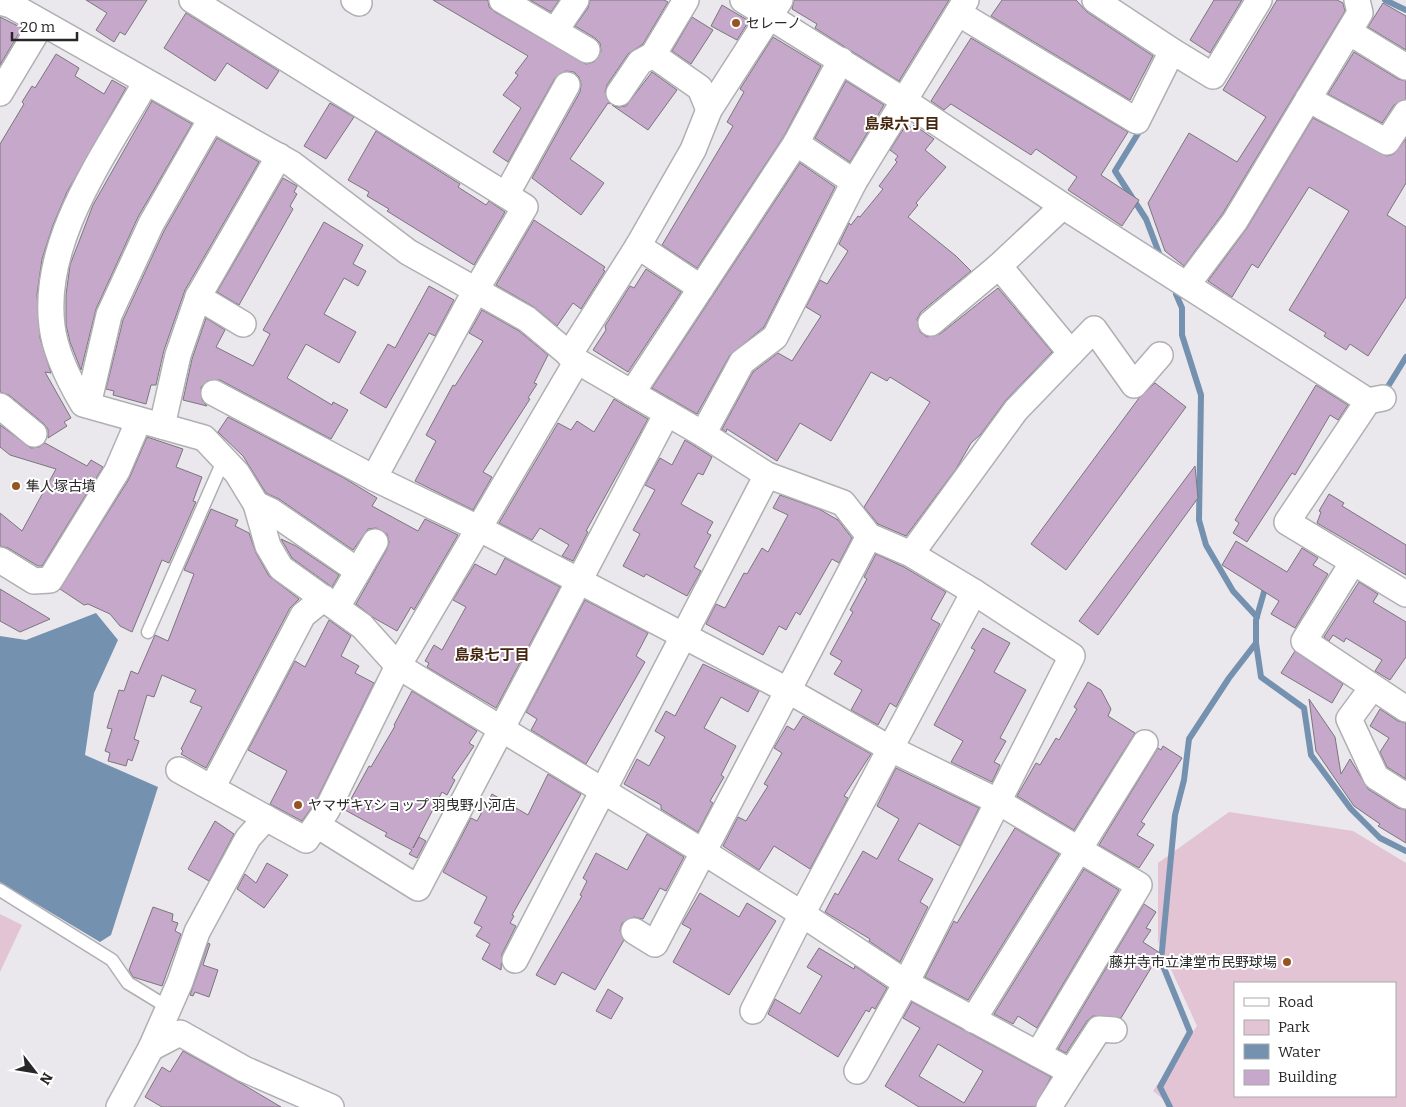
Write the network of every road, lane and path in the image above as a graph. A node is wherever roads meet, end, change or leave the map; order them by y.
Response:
1 (192, 0) edge
2 (502, 0) edge
3 (576, 0) edge
4 (686, 0) edge
5 (743, 0) edge
6 (1096, 0) edge
7 (1259, 0) edge
8 (1357, 0) edge
9 (0, 2) edge
10 (962, 7) edge
11 (775, 9) edge
12 (42, 23) junction
13 (555, 31) junction
14 (1349, 32) junction
15 (587, 50) dead end
16 (1172, 51) junction
17 (653, 54) junction
18 (840, 60) junction
19 (1406, 67) edge
20 (146, 82) junction
21 (567, 84) dead end
22 (0, 93) edge
23 (619, 93) dead end
24 (1308, 99) junction
25 (903, 100) junction
26 (709, 110) junction
27 (1406, 113) edge
28 (212, 119) junction
29 (796, 143) junction
30 (279, 156) junction
31 (854, 182) junction
32 (506, 195) junction
33 (1063, 206) junction
34 (638, 246) junction
35 (999, 266) junction
36 (1188, 285) junction
37 (701, 288) junction
38 (476, 290) junction
39 (198, 298) junction
40 (931, 323) dead end
41 (243, 324) dead end
42 (1071, 353) junction
43 (1160, 355) dead end
44 (573, 358) junction
45 (214, 393) dead end
46 (632, 393) junction
47 (88, 405) junction
48 (0, 406) edge
49 (666, 413) junction
50 (139, 420) junction
51 (162, 426) junction
52 (34, 434) dead end
53 (703, 434) junction
54 (224, 460) junction
55 (767, 475) junction
56 (374, 478) junction
57 (256, 504) junction
58 (480, 530) junction
59 (869, 536) junction
60 (375, 542) dead end
61 (911, 554) junction
62 (0, 560) edge
63 (1353, 562) junction
64 (358, 570) junction
65 (577, 581) junction
66 (974, 592) junction
67 (1406, 594) edge
68 (330, 602) junction
69 (148, 632) dead end
70 (684, 636) junction
71 (398, 666) junction
72 (1372, 688) junction
73 (789, 691) junction
74 (1406, 709) edge
75 (501, 729) junction
76 (1145, 743) dead end
77 (890, 748) junction
78 (179, 770) dead end
79 (212, 788) junction
80 (604, 791) junction
81 (1406, 796) edge
82 (997, 801) junction
83 (266, 818) junction
84 (317, 825) junction
85 (1078, 849) junction
86 (702, 851) junction
87 (0, 890) edge
88 (802, 914) junction
89 (634, 931) dead end
90 (515, 960) dead end
91 (906, 982) junction
92 (169, 1008) junction
93 (753, 1011) dead end
94 (973, 1020) junction
95 (1114, 1030) dead end
96 (150, 1048) junction
97 (1038, 1054) junction
98 (858, 1071) dead end
99 (1071, 1072) junction
100 (118, 1107) edge
101 (331, 1107) edge
102 (1049, 1107) edge

1 - 32 street
2 - 13 street
3 - 13 street
4 - 17 street
5 - 11 street
6 - 16 street
7 - 16 street
8 - 14 street
9 - 12 street
10 - 16 street
10 - 25 street
11 - 18 street
11 - 26 street
12 - 20 street
12 - 22 street
13 - 15 street
14 - 19 street
14 - 24 street
17 - 23 street
17 - 26 street
18 - 25 street
18 - 29 street
20 - 28 street
20 - 47 street
21 - 32 street
24 - 27 street
24 - 36 street
25 - 31 street
25 - 33 street
26 - 34 street
28 - 30 street
28 - 47 street
29 - 31 street
29 - 37 street
30 - 38 street
30 - 39 street
31 - 53 street
32 - 38 street
33 - 35 street
33 - 36 street
34 - 37 street
34 - 44 street
35 - 40 street
35 - 42 street
36 - 63 street
37 - 46 street
38 - 44 street
38 - 56 street
39 - 41 street
39 - 51 street
42 - 43 street
42 - 61 street
44 - 46 street
44 - 58 street
45 - 56 street
46 - 49 street
47 - 50 street
48 - 52 street
49 - 53 street
49 - 65 street
50 - 51 street
50 - 62 street
51 - 54 street
53 - 55 street
54 - 57 street
54 - 69 lane
55 - 59 street
55 - 70 street
56 - 58 street
57 - 64 street
57 - 68 street
58 - 65 street
58 - 71 street
59 - 61 street
59 - 73 street
60 - 64 street
61 - 66 street
63 - 67 street
63 - 72 street
64 - 68 street
65 - 70 street
65 - 75 street
66 - 77 street
66 - 82 street
68 - 71 street
68 - 79 street
70 - 73 street
70 - 80 street
71 - 75 street
71 - 84 street
72 - 74 street
72 - 81 street
73 - 77 street
73 - 86 street
75 - 80 street
75 - 84 street
76 - 85 street
77 - 82 street
77 - 88 street
78 - 79 street
79 - 83 street
80 - 86 street
80 - 90 street
82 - 85 street
82 - 91 street
83 - 84 street
83 - 92 street
85 - 94 street
85 - 97 street
86 - 88 street
86 - 89 street
87 - 92 lane
88 - 91 street
88 - 93 street
91 - 94 street
91 - 98 street
92 - 96 street
94 - 97 street
95 - 99 street
96 - 100 street
96 - 101 street
97 - 99 street
99 - 102 street

